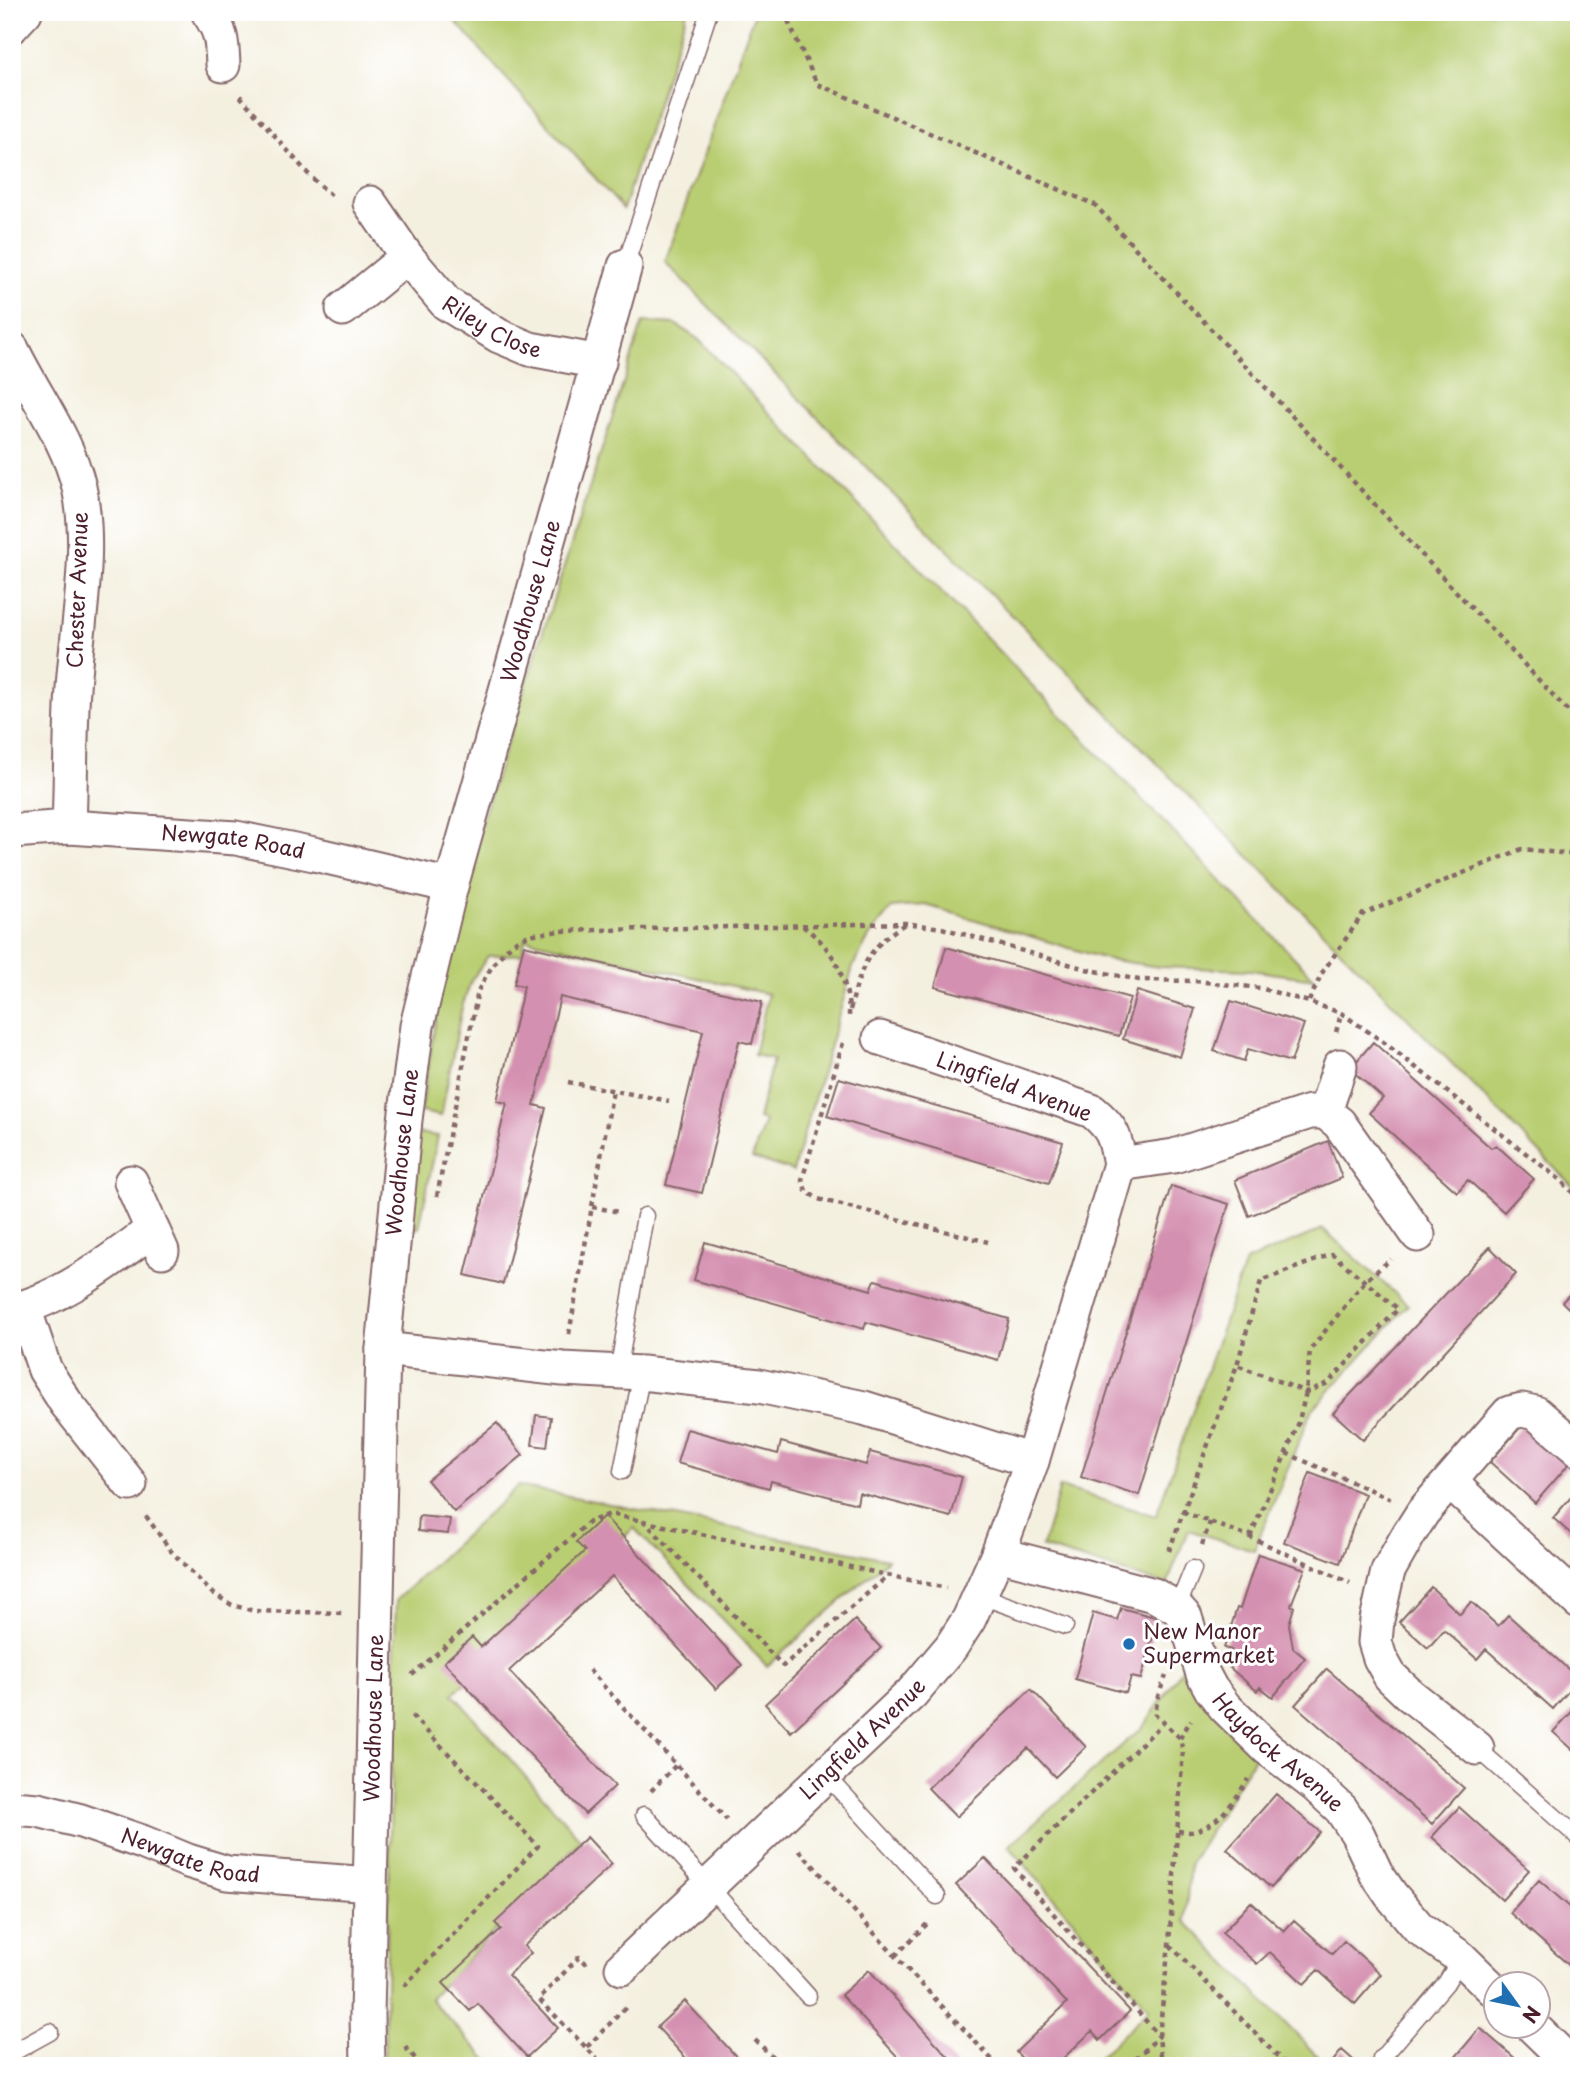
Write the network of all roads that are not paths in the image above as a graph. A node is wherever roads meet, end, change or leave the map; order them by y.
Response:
1 (25, 12) edge
2 (709, 12) edge
3 (221, 17) edge
4 (12, 26) edge
5 (223, 65) road end
6 (370, 203) road end
7 (407, 257) junction
8 (625, 266) joint
9 (343, 309) dead end
10 (15, 362) edge
11 (598, 362) junction
12 (69, 827) junction
13 (12, 831) edge
14 (451, 886) junction
15 (880, 1038) dead end
16 (1340, 1066) dead end
17 (1325, 1112) junction
18 (1120, 1164) junction
19 (131, 1182) dead end
20 (645, 1216) dead end
21 (1418, 1235) road end
22 (18, 1309) edge
23 (383, 1349) junction
24 (630, 1372) junction
25 (1579, 1450) edge
26 (1032, 1461) junction
27 (622, 1471) dead end
28 (1450, 1482) junction
29 (130, 1484) road end
30 (998, 1554) junction
31 (1193, 1569) dead end
32 (981, 1596) junction
33 (1579, 1602) edge
34 (1174, 1613) junction
35 (1065, 1626) dead end
36 (1477, 1748) joint
37 (826, 1775) junction
38 (12, 1808) edge
39 (644, 1815) dead end
40 (1579, 1838) edge
41 (370, 1884) junction
42 (709, 1887) junction
43 (937, 1896) road end
44 (1461, 1958) junction
45 (1482, 1978) edge
46 (622, 1983) road end
47 (808, 1996) dead end
48 (50, 2032) dead end
49 (1545, 2039) edge
50 (12, 2053) edge
51 (1381, 2059) dead end
52 (368, 2066) edge
53 (1573, 2066) edge

1 - 4 street
2 - 8 lane
3 - 5 street
6 - 7 street, Riley Close
7 - 9 street
7 - 11 street, Riley Close
8 - 11 street, Woodhouse Lane
10 - 12 street, Chester Avenue
11 - 14 street, Woodhouse Lane
12 - 13 street, Newgate Road
12 - 14 street, Newgate Road
14 - 23 street, Woodhouse Lane
15 - 18 street, Lingfield Avenue
16 - 17 street
17 - 18 street
17 - 21 street
18 - 26 street, Lingfield Avenue
19 - 22 street
20 - 24 lane
22 - 29 street
23 - 24 street
23 - 41 street, Woodhouse Lane
24 - 26 street
24 - 27 lane
25 - 28 street
26 - 30 street, Lingfield Avenue
28 - 33 street
28 - 36 street
30 - 32 street, Lingfield Avenue
30 - 34 street
31 - 34 lane
32 - 35 lane
32 - 37 street, Lingfield Avenue
34 - 44 street, Haydock Avenue
36 - 40 lane
37 - 42 street, Lingfield Avenue
37 - 43 lane
38 - 41 street, Newgate Road
39 - 42 lane
41 - 52 street, Woodhouse Lane
42 - 46 street, Lingfield Avenue
42 - 47 lane
44 - 45 street, Haydock Avenue
44 - 51 lane
48 - 50 lane
49 - 53 street

